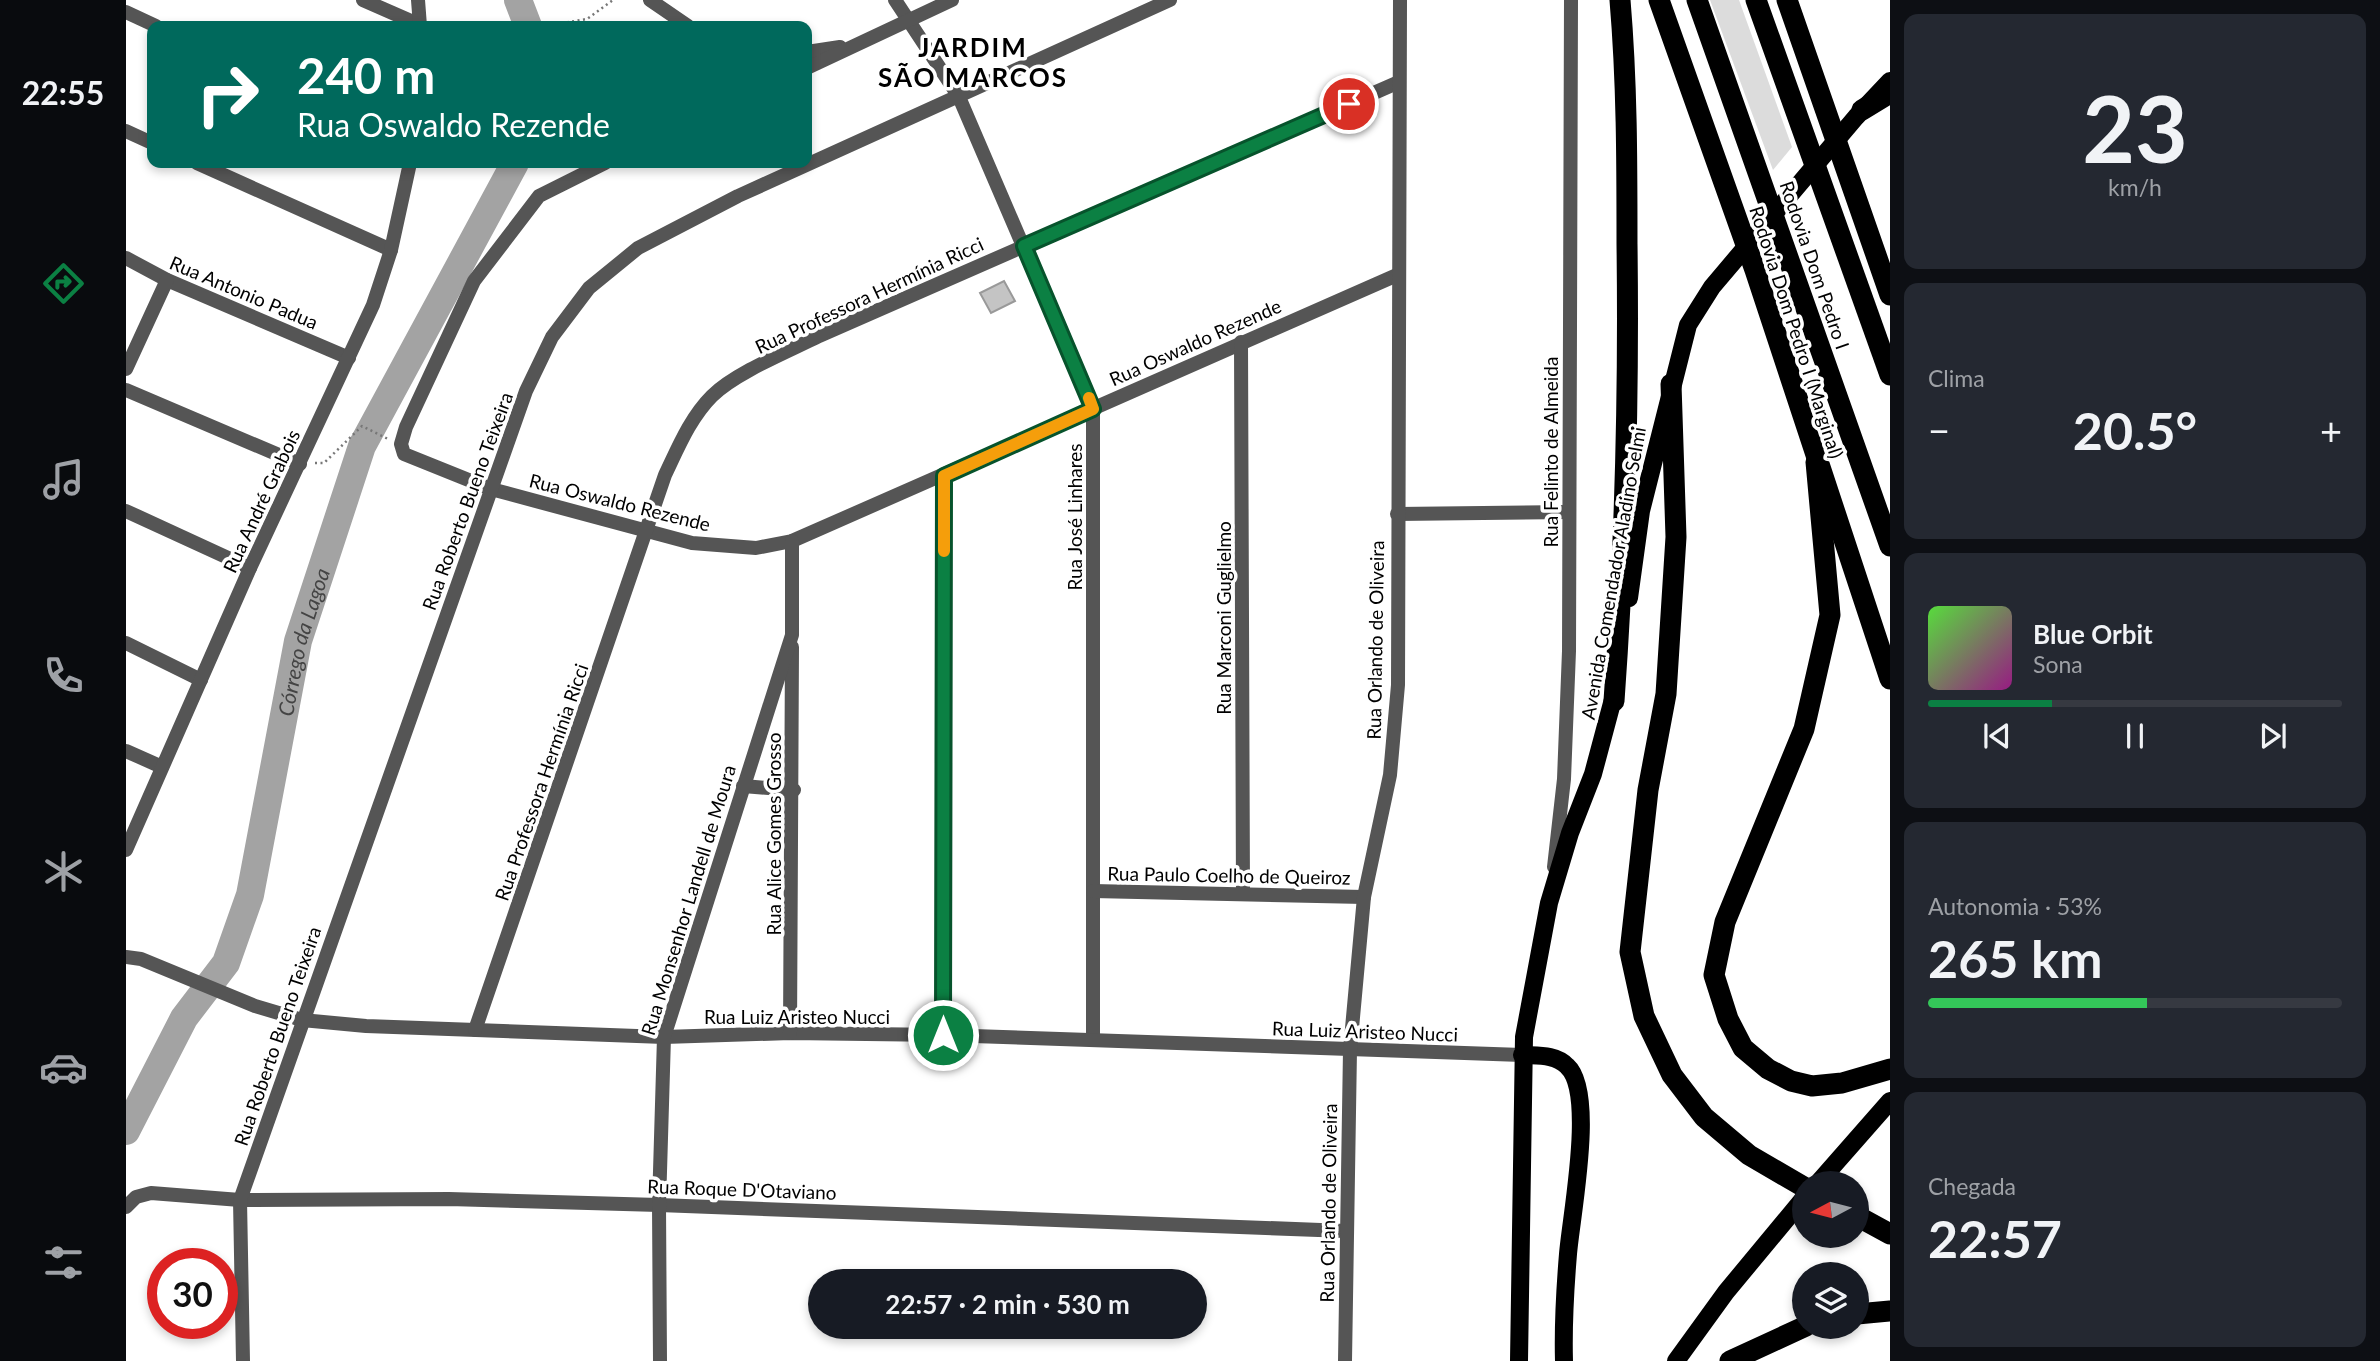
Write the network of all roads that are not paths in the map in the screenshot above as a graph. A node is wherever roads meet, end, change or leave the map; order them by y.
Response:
1 (363, 0) edge
2 (418, 0) edge
3 (650, 0) edge
4 (895, 0) edge
5 (952, 0) edge
6 (1170, 0) edge
7 (1400, 0) edge
8 (1571, 0) edge
9 (1620, 0) edge
10 (1659, 0) edge
11 (1697, 0) edge
12 (1756, 0) edge
13 (1787, 0) edge
14 (126, 12) edge
15 (409, 21) edge
16 (420, 21) edge
17 (681, 21) edge
18 (147, 22) edge
19 (907, 22) junction
20 (858, 45) junction
21 (812, 51) edge
22 (812, 66) edge
23 (1890, 81) edge
24 (1399, 82) junction
25 (1890, 93) edge
26 (959, 97) junction
27 (1859, 113) junction
28 (126, 131) edge
29 (147, 141) edge
30 (812, 163) edge
31 (208, 168) edge
32 (409, 168) edge
33 (595, 168) edge
34 (802, 168) edge
35 (1024, 246) junction
36 (391, 250) junction
37 (126, 258) edge
38 (1397, 275) junction
39 (167, 281) junction
40 (1890, 295) edge
41 (1241, 342) junction
42 (349, 358) junction
43 (126, 369) edge
44 (1890, 374) edge
45 (1671, 384) junction
46 (126, 390) edge
47 (1093, 409) junction
48 (1816, 462) junction
49 (300, 464) junction
50 (944, 476) junction
51 (491, 489) junction
52 (126, 512) edge
53 (1569, 512) junction
54 (1397, 514) junction
55 (648, 531) junction
56 (792, 541) junction
57 (1890, 546) edge
58 (250, 568) junction
59 (792, 635) junction
60 (126, 643) edge
61 (1890, 679) edge
62 (201, 680) junction
63 (1614, 701) junction
64 (126, 751) edge
65 (162, 767) junction
66 (743, 786) junction
67 (794, 790) junction
68 (126, 850) edge
69 (1093, 891) junction
70 (1243, 894) junction
71 (1364, 897) junction
72 (1549, 903) junction
73 (126, 949) edge
74 (126, 957) edge
75 (171, 970) junction
76 (302, 1020) junction
77 (475, 1030) junction
78 (790, 1033) junction
79 (943, 1035) junction
80 (663, 1037) junction
81 (1093, 1040) junction
82 (1350, 1050) junction
83 (1522, 1055) junction
84 (1890, 1069) edge
85 (1890, 1101) edge
86 (1829, 1171) edge
87 (1792, 1180) edge
88 (240, 1199) junction
89 (131, 1202) edge
90 (659, 1205) junction
91 (1792, 1212) edge
92 (1869, 1223) edge
93 (1346, 1231) junction
94 (1890, 1234) edge
95 (1890, 1311) edge
96 (1869, 1313) edge
97 (1792, 1332) edge
98 (243, 1361) edge
99 (660, 1361) edge
100 (1345, 1361) edge
101 (1519, 1361) edge
102 (1564, 1361) edge
103 (1676, 1361) edge
104 (1730, 1361) edge

1 - 15 street
2 - 16 street
3 - 17 street
4 - 19 street, Rua José Linhares
5 - 19 street
6 - 26 street, Rua Roberto Bueno Teixeira
7 - 24 street, Rua Orlando de Oliveira
8 - 53 street, Rua Felinto de Almeida
9 - 63 highway
10 - 48 highway, Rodovia Dom Pedro I (Marginal)
11 - 57 highway, Rodovia Dom Pedro I
12 - 44 highway, Rodovia Dom Pedro I
13 - 40 highway
14 - 18 street
19 - 20 street
19 - 26 street, Rua José Linhares
20 - 21 street
20 - 22 street
23 - 27 main road, Avenida Comendador Aladino Selmi
24 - 35 street, Rua Professora Hermínia Ricci
24 - 38 street, Rua Orlando de Oliveira
25 - 27 highway
26 - 30 street, Rua Roberto Bueno Teixeira
26 - 35 street, Rua José Linhares
27 - 45 main road, Avenida Comendador Aladino Selmi
28 - 29 street
31 - 36 street
32 - 36 street, Rua André Grabois
33 - 51 street, Rua Oswaldo Rezende
34 - 51 street, Rua Roberto Bueno Teixeira
35 - 47 street, Rua José Linhares
35 - 55 street, Rua Professora Hermínia Ricci
36 - 42 street, Rua André Grabois
37 - 39 street, Rua Antonio Padua
38 - 41 street, Rua Oswaldo Rezende
38 - 54 street, Rua Orlando de Oliveira
39 - 42 street, Rua Antonio Padua
39 - 43 street
41 - 47 street, Rua Oswaldo Rezende
41 - 70 street, Rua Marconi Guglielmo
42 - 49 street, Rua André Grabois
45 - 63 main road, Avenida Comendador Aladino Selmi
45 - 87 highway
46 - 49 street
47 - 50 street, Rua Oswaldo Rezende
47 - 69 street, Rua José Linhares
48 - 61 highway, Rodovia Dom Pedro I (Marginal)
48 - 84 highway
49 - 58 street, Rua André Grabois
50 - 56 street, Rua Oswaldo Rezende
50 - 79 street
51 - 55 street, Rua Oswaldo Rezende
51 - 76 street, Rua Roberto Bueno Teixeira
52 - 58 street
53 - 54 street
53 - 72 street, Rua Felinto de Almeida
54 - 71 street, Rua Orlando de Oliveira
55 - 56 street, Rua Oswaldo Rezende
55 - 77 street, Rua Professora Hermínia Ricci
56 - 59 street, Rua Monsenhor Landell de Moura
58 - 62 street, Rua André Grabois
59 - 66 street, Rua Monsenhor Landell de Moura
59 - 67 street, Rua Alice Gomes Grosso
60 - 62 street
62 - 65 street, Rua André Grabois
63 - 72 main road, Avenida Comendador Aladino Selmi
64 - 65 street
65 - 68 street, Rua André Grabois
66 - 67 street
66 - 80 street, Rua Monsenhor Landell de Moura
67 - 78 street, Rua Alice Gomes Grosso
69 - 70 street, Rua Paulo Coelho de Queiroz
69 - 81 street, Rua José Linhares
70 - 71 street, Rua Paulo Coelho de Queiroz
71 - 82 street, Rua Orlando de Oliveira
72 - 83 main road, Avenida Comendador Aladino Selmi
73 - 75 street, Rua Luiz Aristeo Nucci
74 - 75 street, Rua Luiz Aristeo Nucci
75 - 76 street, Rua Luiz Aristeo Nucci
76 - 77 street, Rua Luiz Aristeo Nucci
76 - 88 street, Rua Roberto Bueno Teixeira
77 - 80 street, Rua Luiz Aristeo Nucci
78 - 79 street, Rua Luiz Aristeo Nucci
78 - 80 street, Rua Luiz Aristeo Nucci
79 - 81 street, Rua Luiz Aristeo Nucci
80 - 90 street, Rua Monsenhor Landell de Moura
81 - 82 street, Rua Luiz Aristeo Nucci
82 - 83 street, Rua Luiz Aristeo Nucci
82 - 93 street, Rua Orlando de Oliveira
83 - 101 main road, Avenida Comendador Aladino Selmi
83 - 102 main road
85 - 86 main road
88 - 89 street, Rua Roque D'Otaviano
88 - 90 street, Rua Roque D'Otaviano
88 - 98 street, Rua Roberto Bueno Teixeira
90 - 93 street, Rua Roque D'Otaviano
90 - 99 street, Rua Monsenhor Landell de Moura
91 - 103 main road
92 - 94 highway
93 - 100 street, Rua Orlando de Oliveira
95 - 96 highway
97 - 104 highway

